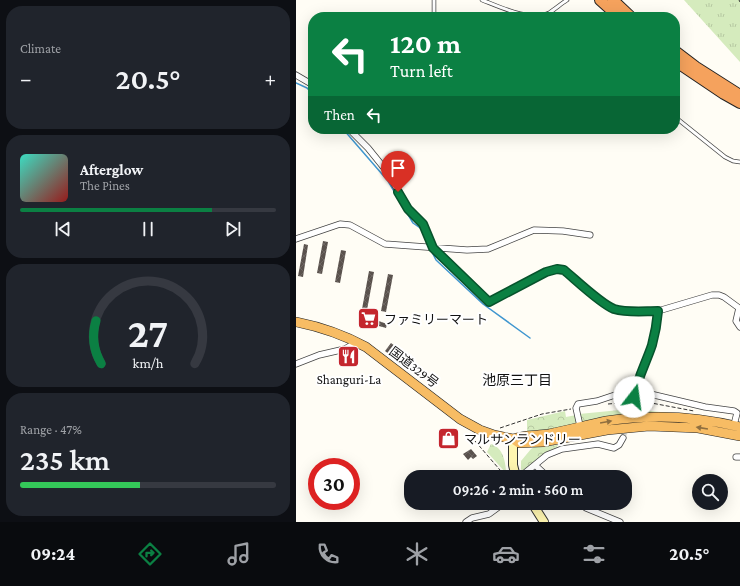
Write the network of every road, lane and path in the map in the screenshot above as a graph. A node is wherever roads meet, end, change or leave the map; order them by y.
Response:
1 (434, 0) edge
2 (482, 0) edge
3 (567, 0) edge
4 (600, 0) edge
5 (613, 0) edge
6 (434, 12) edge
7 (517, 12) edge
8 (549, 12) edge
9 (613, 12) edge
10 (626, 12) edge
11 (680, 56) edge
12 (680, 64) edge
13 (296, 75) edge
14 (308, 82) edge
15 (740, 95) edge
16 (740, 103) edge
17 (680, 121) edge
18 (354, 134) edge
19 (740, 162) edge
20 (590, 235) dead end
21 (296, 239) edge
22 (431, 248) junction
23 (658, 311) junction
24 (296, 322) edge
25 (740, 326) edge
26 (356, 342) junction
27 (296, 364) edge
28 (635, 394) junction
29 (604, 404) dead end
30 (576, 408) junction
31 (694, 411) dead end
32 (580, 426) junction
33 (737, 426) edge
34 (500, 428) dead end
35 (740, 436) edge
36 (623, 438) tunnel mouth
37 (513, 439) junction
38 (559, 439) junction
39 (475, 441) dead end
40 (562, 449) junction
41 (535, 465) junction
42 (500, 470) edge
43 (514, 470) edge
44 (529, 470) edge
45 (540, 470) edge
46 (494, 510) edge
47 (536, 510) edge
48 (591, 510) edge
49 (466, 522) edge
50 (544, 522) edge
51 (620, 522) edge

1 - 6 lane
2 - 7 lane
3 - 8 lane
4 - 9 highway
5 - 10 highway
11 - 15 highway
12 - 16 highway
13 - 14 street
17 - 19 lane
18 - 22 street
20 - 22 street
21 - 22 street
22 - 23 street
23 - 25 street
23 - 28 street
24 - 26 highway, 国道329号
26 - 27 street
26 - 37 highway, 国道329号
28 - 30 street
28 - 33 street
29 - 31 path
30 - 32 street
30 - 34 path
32 -> 33 highway, 国道329号
32 - 37 highway, 国道329号
35 -> 38 highway, 国道329号
36 - 40 street
37 - 38 highway, 国道329号
37 - 43 main road
38 - 40 street
39 - 42 path
40 - 41 street
41 - 44 street
41 - 45 street
46 - 49 street
47 - 50 main road
48 - 51 street

